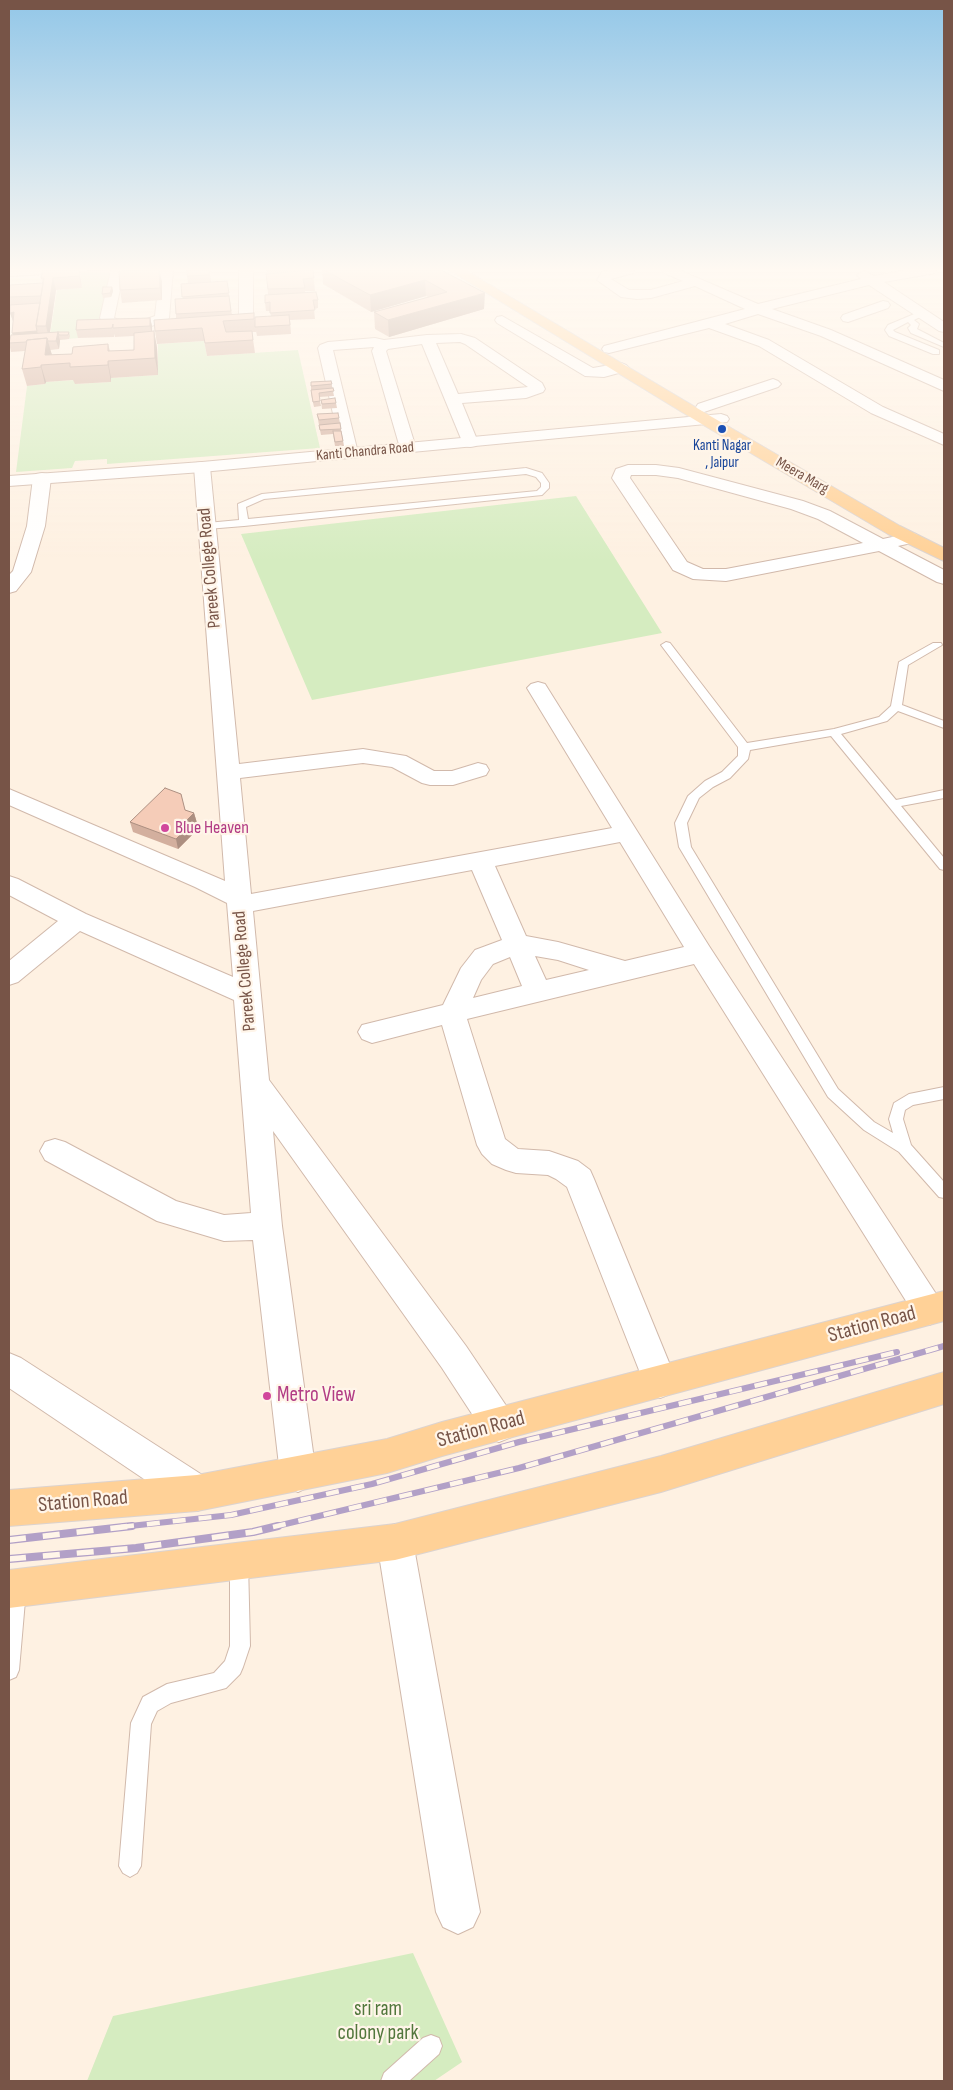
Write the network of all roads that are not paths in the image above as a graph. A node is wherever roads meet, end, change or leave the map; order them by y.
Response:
1 (330, 368) edge
2 (384, 368) edge
3 (439, 368) edge
4 (510, 368) edge
5 (583, 368) edge
6 (621, 368) joint
7 (638, 368) edge
8 (805, 368) edge
9 (869, 368) edge
10 (902, 368) edge
11 (894, 380) dead end
12 (773, 384) dead end
13 (944, 386) edge
14 (453, 399) junction
15 (711, 415) junction
16 (944, 425) edge
17 (937, 437) edge
18 (470, 442) junction
19 (408, 448) junction
20 (350, 453) junction
21 (202, 467) junction
22 (42, 478) junction
23 (9, 481) edge
24 (445, 491) junction
25 (342, 500) junction
26 (244, 523) junction
27 (207, 526) junction
28 (910, 538) junction
29 (881, 545) junction
30 (944, 546) edge
31 (944, 555) edge
32 (944, 578) edge
33 (9, 587) edge
34 (666, 645) dead end
35 (937, 645) dead end
36 (538, 688) dead end
37 (896, 707) junction
38 (944, 725) edge
39 (834, 732) junction
40 (744, 747) junction
41 (478, 770) dead end
42 (228, 772) junction
43 (944, 794) edge
44 (9, 796) edge
45 (893, 804) junction
46 (627, 833) junction
47 (480, 860) junction
48 (944, 866) edge
49 (9, 885) edge
50 (239, 902) junction
51 (77, 920) junction
52 (517, 944) junction
53 (700, 952) junction
54 (625, 971) junction
55 (9, 975) edge
56 (538, 992) junction
57 (247, 994) junction
58 (452, 1013) junction
59 (372, 1032) dead end
60 (255, 1083) junction
61 (944, 1093) edge
62 (904, 1148) junction
63 (55, 1151) dead end
64 (944, 1192) edge
65 (267, 1226) junction
66 (936, 1308) edge
67 (9, 1370) edge
68 (660, 1382) junction
69 (944, 1388) edge
70 (499, 1425) junction
71 (298, 1474) junction
72 (197, 1493) junction
73 (9, 1508) edge
74 (395, 1542) junction
75 (239, 1562) junction
76 (13, 1589) edge
77 (9, 1670) edge
78 (130, 1866) dead end
79 (458, 1912) dead end
80 (431, 2046) dead end
81 (392, 2081) edge

1 - 20 street
2 - 19 street
3 - 14 street
4 - 14 street
5 - 6 street
6 - 15 main road, Meera Marg
7 - 15 main road, Meera Marg
8 - 17 street
9 - 11 street
10 - 13 street
12 - 15 street, Kanti Chandra Road
14 - 18 street
15 - 18 street, Kanti Chandra Road
15 - 28 main road, Meera Marg
15 - 30 main road, Meera Marg
16 - 17 street
18 - 19 street, Kanti Chandra Road
19 - 20 street, Kanti Chandra Road
20 - 21 street, Kanti Chandra Road
21 - 22 street, Kanti Chandra Road
21 - 27 street, Pareek College Road
22 - 23 street, Kanti Chandra Road
22 - 33 street
24 - 24 lane
24 - 25 lane
24 - 25 lane
25 - 26 lane
25 - 26 lane
26 - 27 lane
27 - 42 street, Pareek College Road
28 - 29 street
28 - 31 main road, Meera Marg
29 - 29 street
29 - 32 street
34 - 40 lane
35 - 37 lane
36 - 46 street
37 - 38 lane
37 - 39 lane
39 - 40 lane
39 - 45 lane
40 - 62 lane
41 - 42 street
42 - 50 street, Pareek College Road
43 - 45 lane
44 - 50 street
45 - 48 lane
46 - 47 street
46 - 53 street
47 - 50 street
47 - 52 street
49 - 51 street
50 - 57 street, Pareek College Road
51 - 55 street
51 - 57 street
52 - 54 street
52 - 56 street
52 - 58 street
53 - 54 street
53 - 66 street
54 - 56 street
56 - 58 street
57 - 60 street, Pareek College Road
58 - 59 street
58 - 68 street
60 - 65 street, Pareek College Road
60 - 70 street
61 - 62 lane
62 - 64 lane
63 - 65 street
65 - 71 street, Pareek College Road
66 - 68 main road, Station Road
67 - 72 street
68 - 70 main road, Station Road
69 - 74 main road
70 - 71 main road, Station Road
71 - 72 main road, Station Road
72 - 73 main road, Station Road
74 - 75 main road
74 - 79 street
75 - 76 main road
75 - 78 lane
76 - 77 lane
80 - 81 lane

